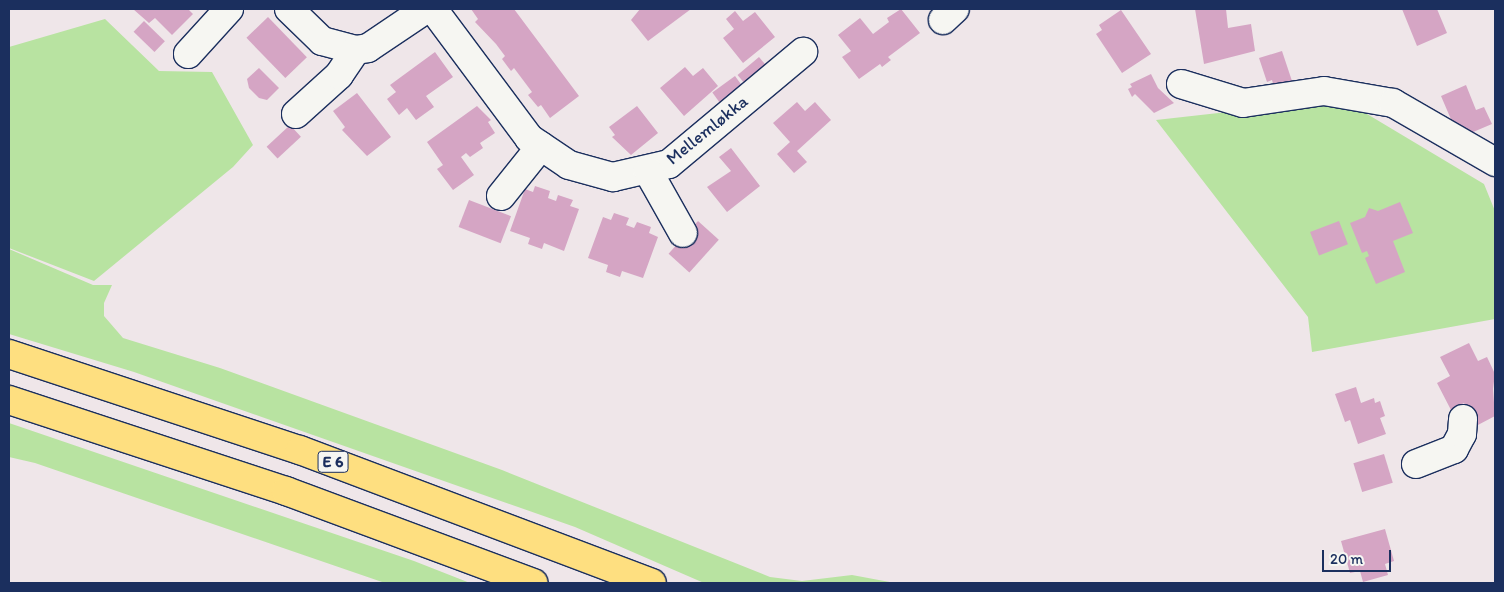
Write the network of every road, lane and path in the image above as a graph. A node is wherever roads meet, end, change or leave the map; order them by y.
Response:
1 (229, 9) edge
2 (289, 9) edge
3 (426, 9) edge
4 (433, 9) edge
5 (356, 50) junction
6 (803, 52) dead end
7 (188, 54) dead end
8 (1181, 84) dead end
9 (296, 114) dead end
10 (541, 146) junction
11 (1495, 162) edge
12 (648, 171) junction
13 (501, 196) dead end
14 (683, 233) dead end
15 (9, 354) edge
16 (9, 400) edge
17 (1463, 419) dead end
18 (1416, 464) dead end
19 (533, 583) edge
20 (652, 583) edge

1 - 7 street
2 - 5 street
3 - 5 street
4 - 10 street, Mellemløkka
5 - 9 street
6 - 12 street, Mellemløkka
8 - 11 street
10 - 12 street, Mellemløkka
10 - 13 street
12 - 14 street
15 - 20 highway, E 6
16 - 19 highway, E 6
17 - 18 street

